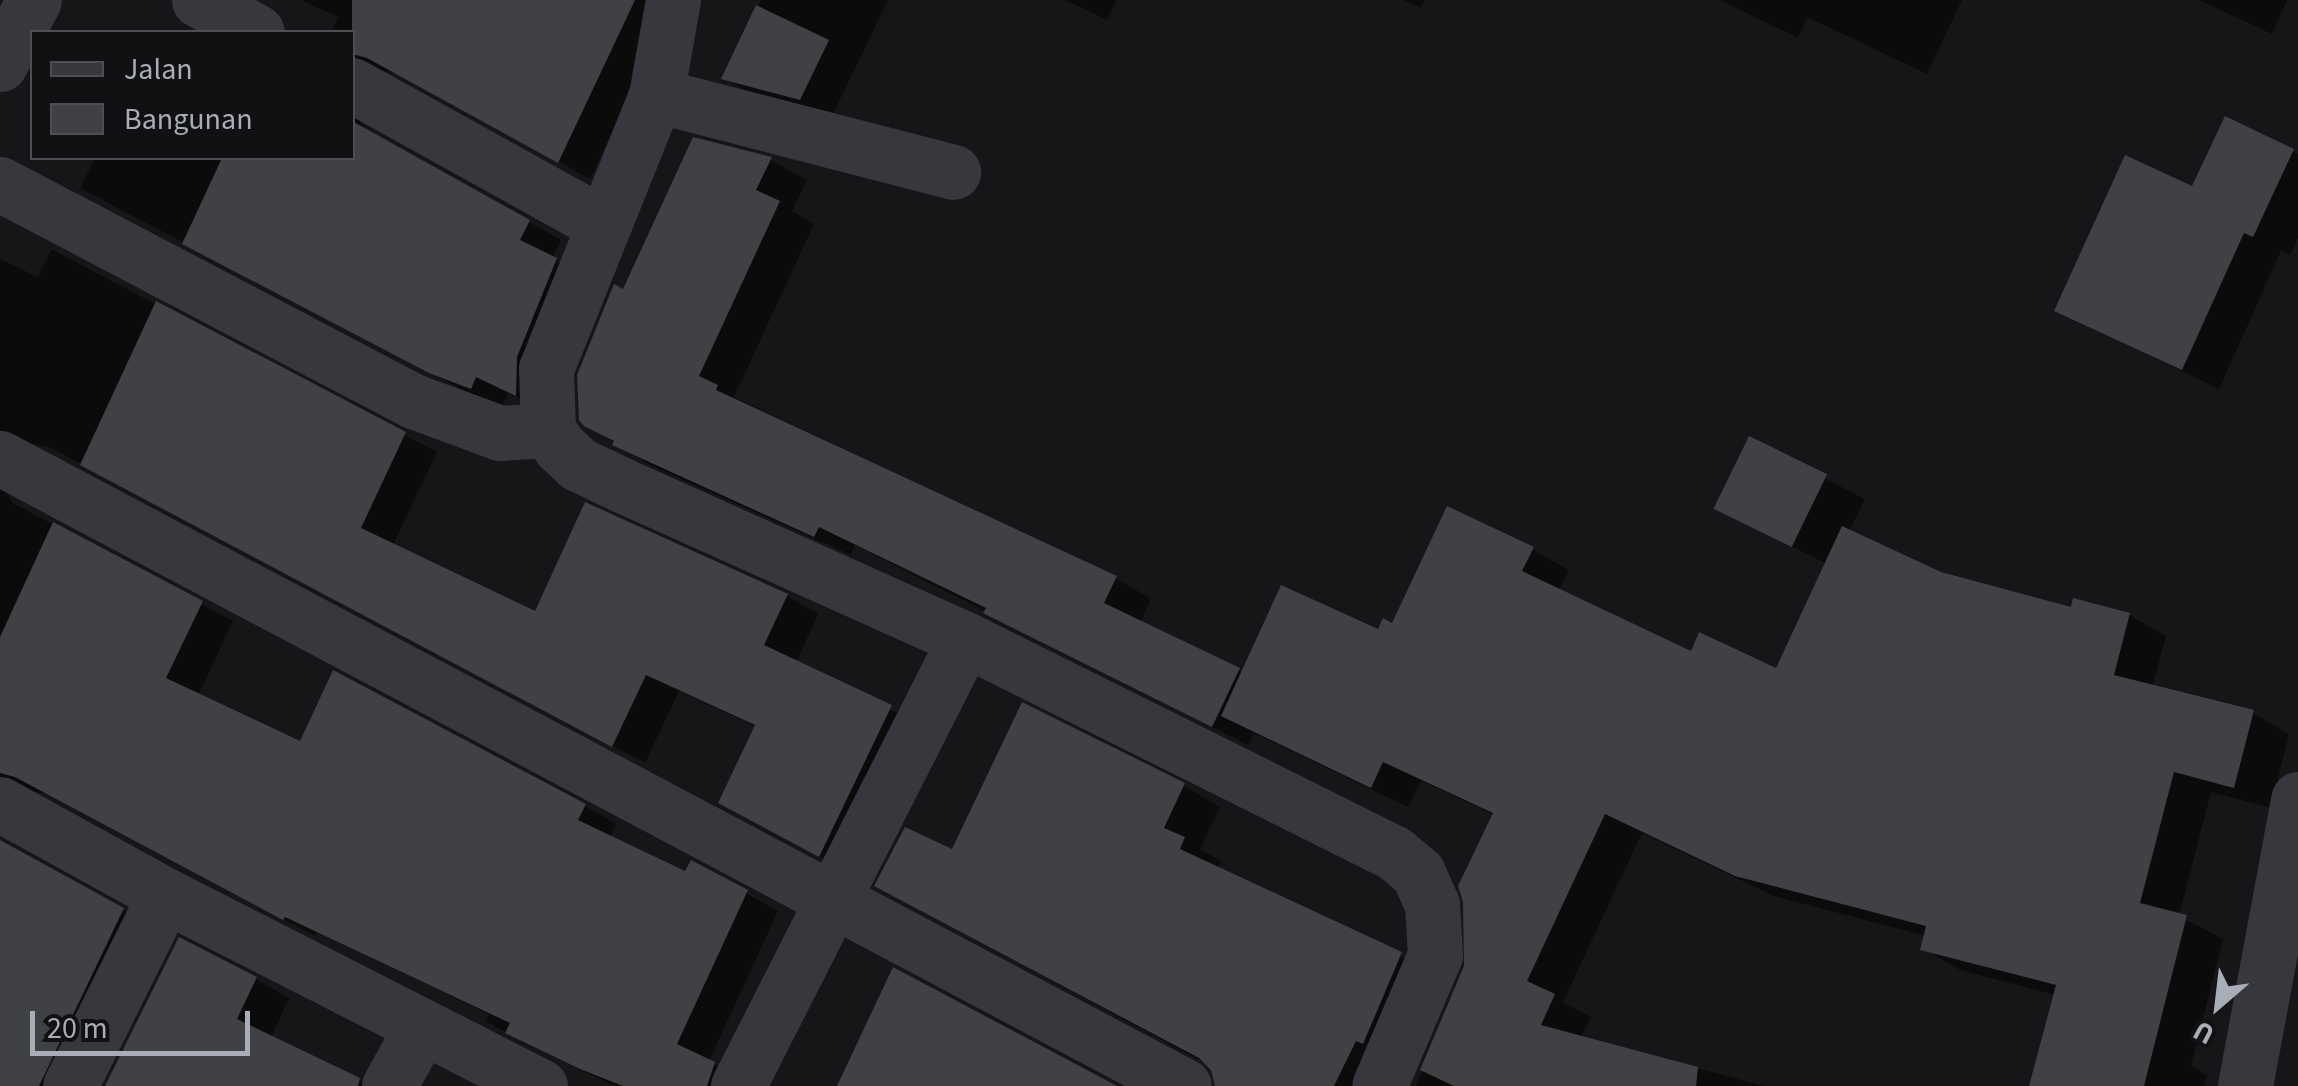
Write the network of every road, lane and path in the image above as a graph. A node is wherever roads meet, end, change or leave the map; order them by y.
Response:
1 (34, 0) edge
2 (199, 0) edge
3 (672, 0) edge
4 (253, 30) edge
5 (0, 64) edge
6 (355, 87) edge
7 (656, 96) junction
8 (953, 172) dead end
9 (0, 184) edge
10 (603, 224) junction
11 (548, 430) junction
12 (0, 458) edge
13 (966, 639) junction
14 (2298, 799) edge
15 (0, 804) edge
16 (165, 895) junction
17 (832, 902) junction
18 (422, 1026) junction
19 (70, 1086) edge
20 (390, 1086) edge
21 (540, 1086) edge
22 (738, 1086) edge
23 (1184, 1086) edge
24 (1379, 1086) edge
25 (2244, 1086) edge

1 - 5 street
2 - 4 street
3 - 7 street
6 - 10 street
7 - 8 street
7 - 10 street
9 - 11 street
10 - 11 street
11 - 13 street
12 - 17 street
13 - 17 street
13 - 24 street
14 - 25 street
15 - 16 street
16 - 18 street
16 - 19 street
17 - 22 street
17 - 23 street
18 - 20 street
18 - 21 street

